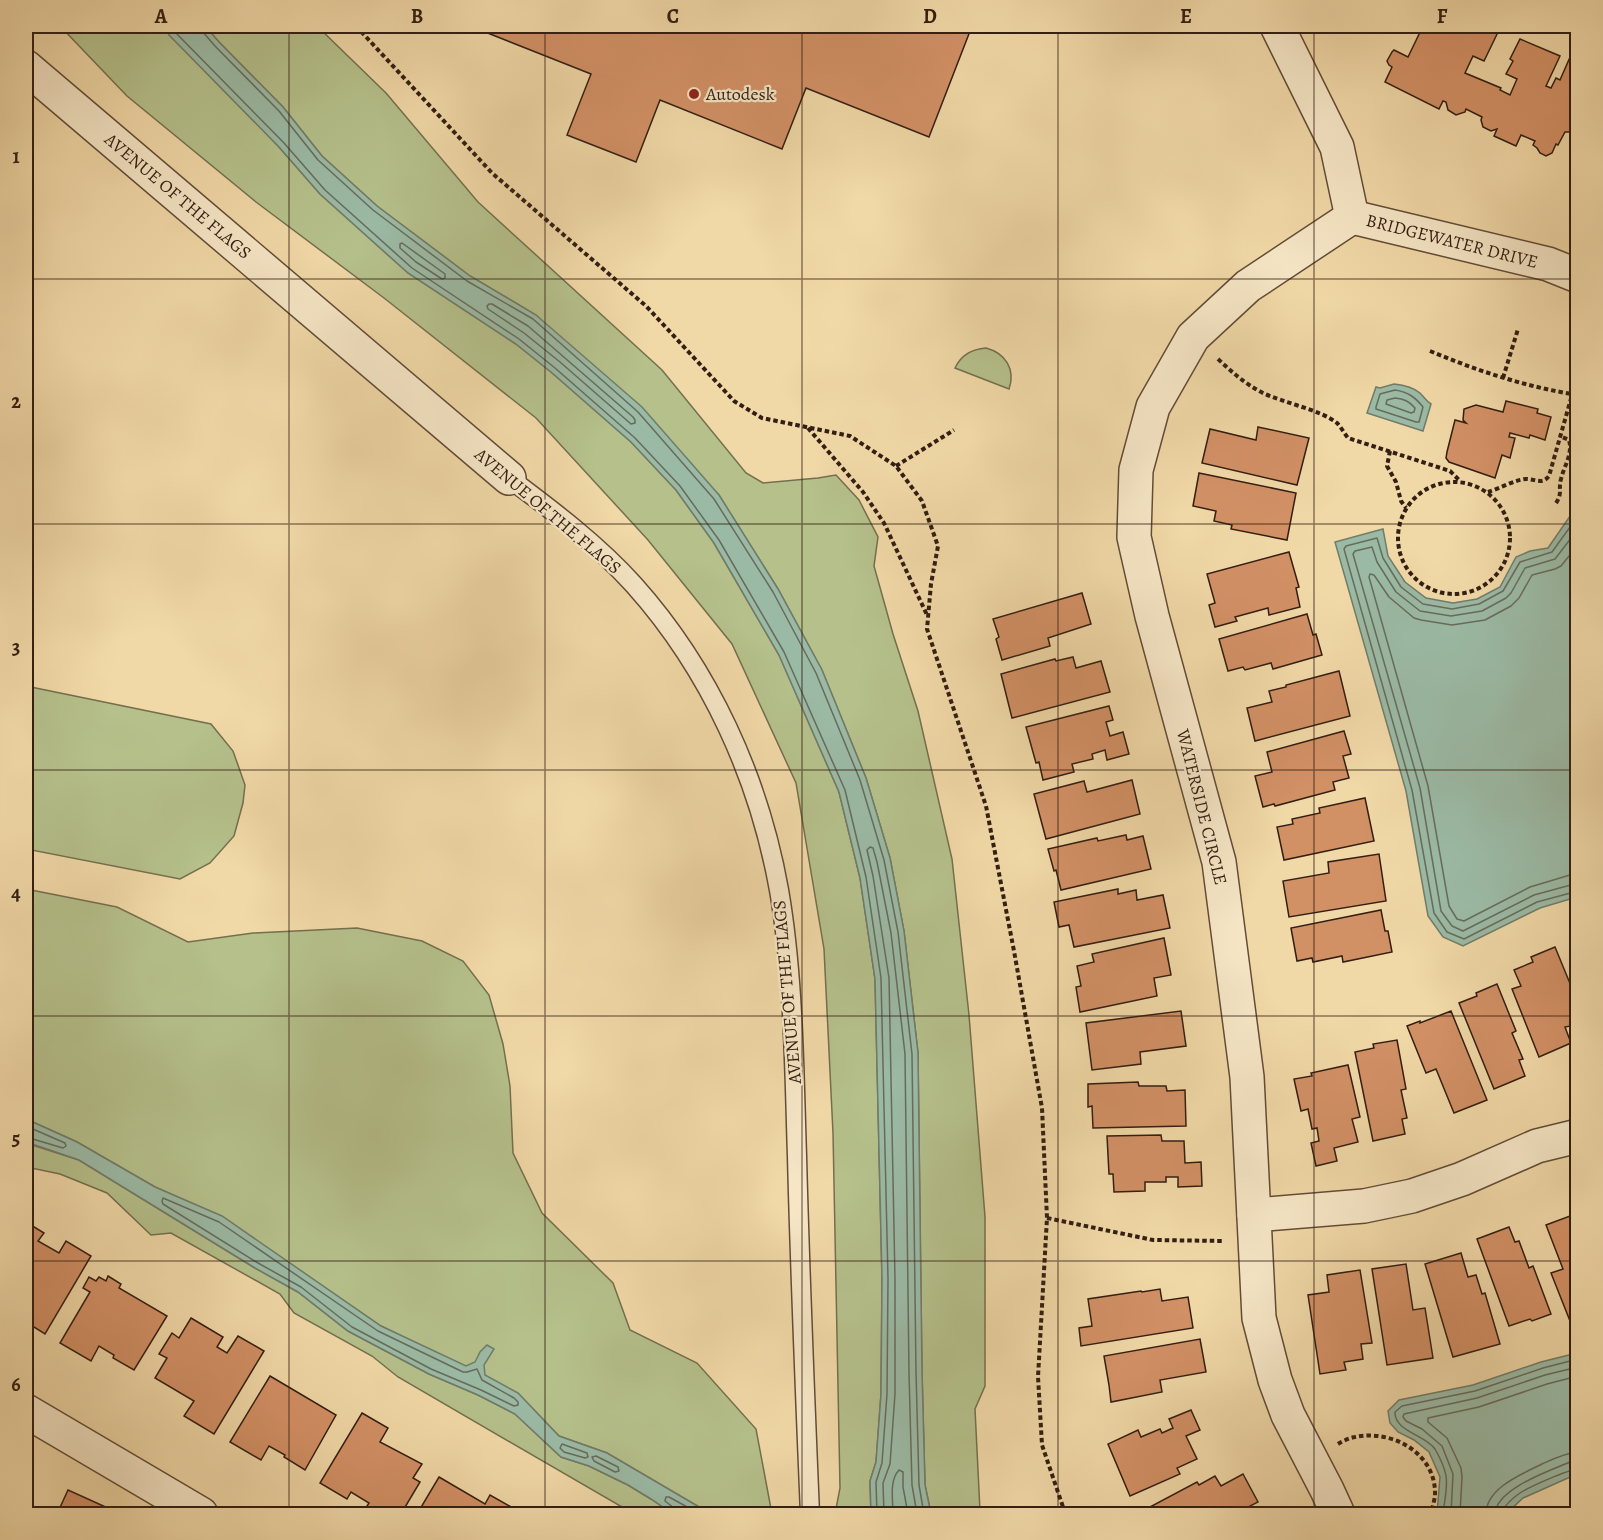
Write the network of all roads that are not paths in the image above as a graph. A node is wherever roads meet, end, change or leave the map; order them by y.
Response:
1 (1277, 26) edge
2 (26, 67) edge
3 (1352, 217) junction
4 (1578, 276) edge
5 (509, 478) joint
6 (1578, 1136) edge
7 (1254, 1228) junction
8 (26, 1411) edge
9 (201, 1515) edge
10 (810, 1515) edge
11 (1338, 1515) edge

1 - 3 street, BRIDGEWATER DRIVE
2 - 5 street, AVENUE OF THE FLAGS
3 - 4 street, BRIDGEWATER DRIVE
3 - 7 street, WATERSIDE CIRCLE
5 - 10 lane, AVENUE OF THE FLAGS
6 - 7 street
7 - 11 street, WATERSIDE CIRCLE
8 - 9 street

